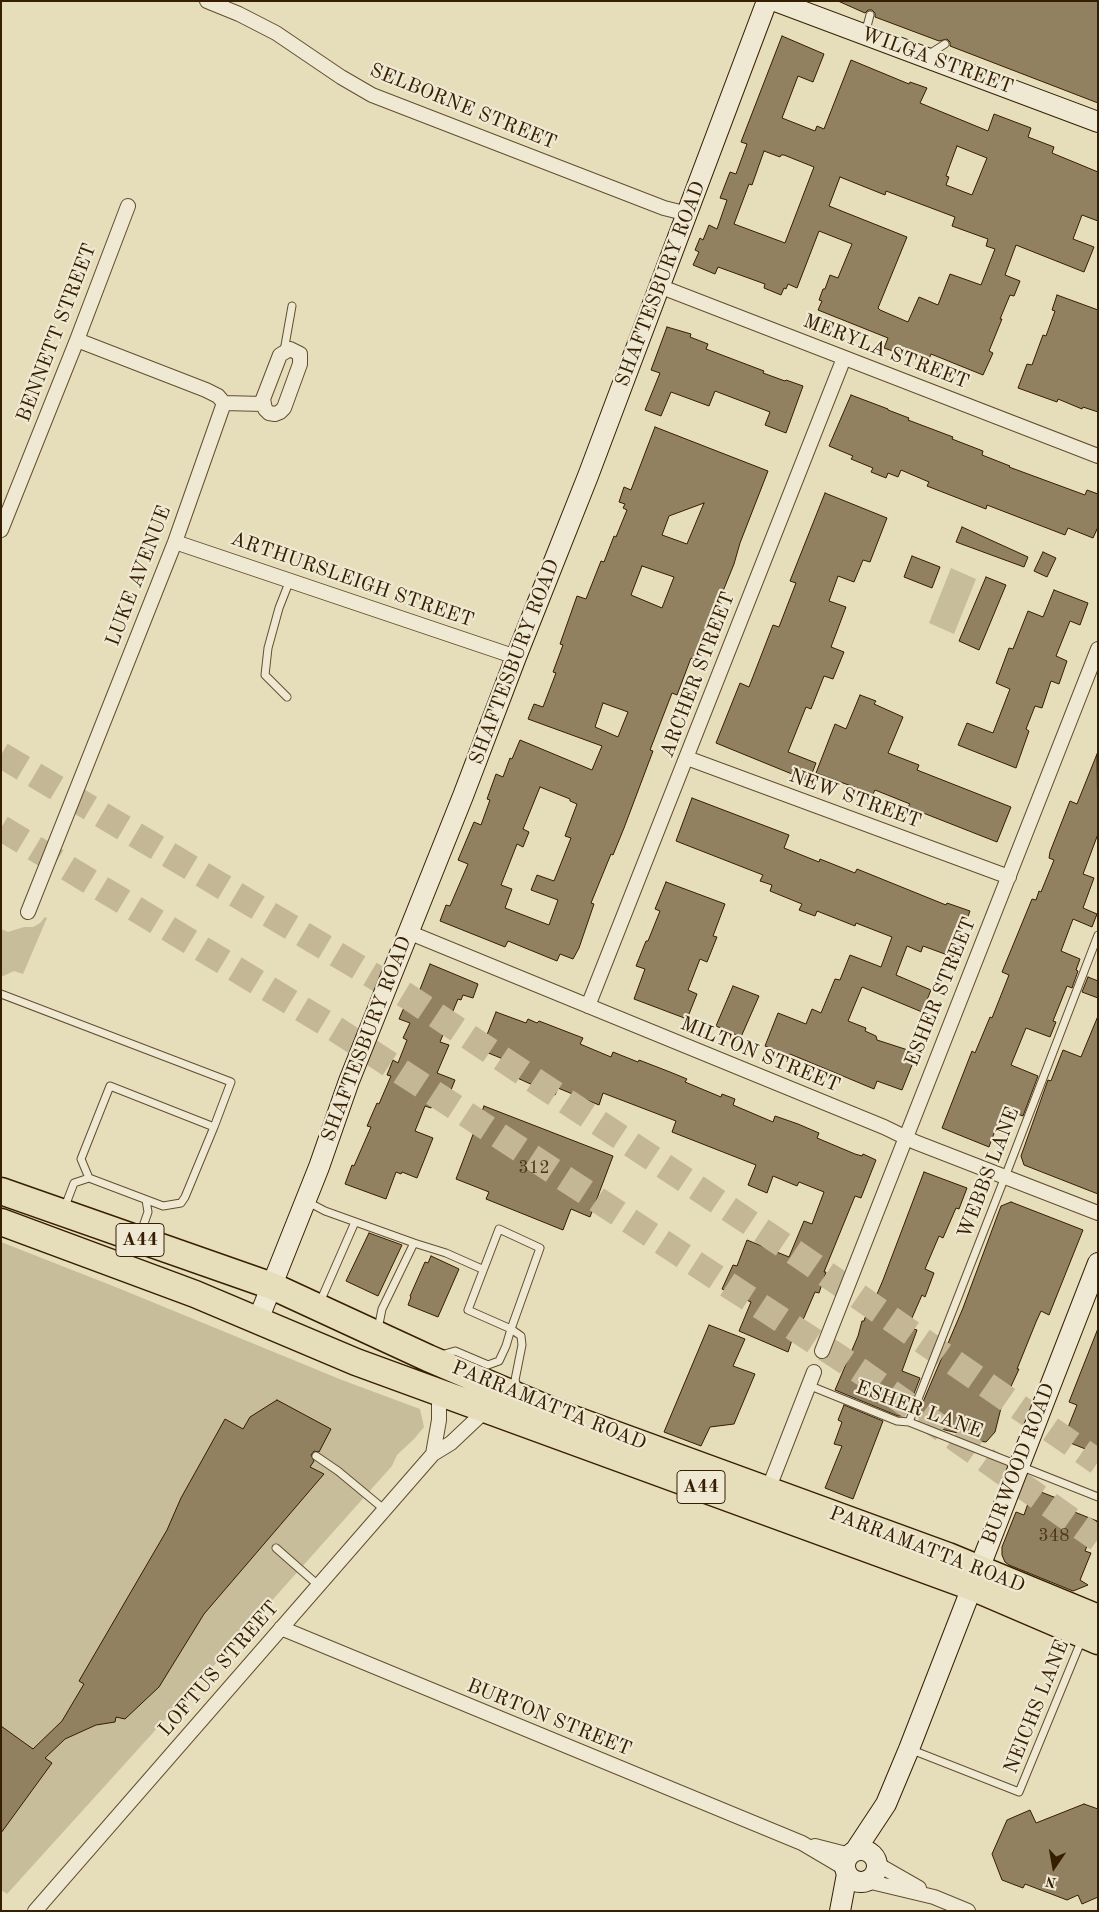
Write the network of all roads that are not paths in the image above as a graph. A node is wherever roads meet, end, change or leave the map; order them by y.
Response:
1 (207, 1) edge
2 (767, 1) edge
3 (775, 1) edge
4 (945, 44) dead end
5 (925, 57) junction
6 (1098, 122) edge
7 (128, 206) dead end
8 (688, 214) junction
9 (659, 286) junction
10 (292, 306) dead end
11 (77, 340) junction
12 (284, 351) junction
13 (844, 358) junction
14 (224, 403) junction
15 (263, 404) junction
16 (1098, 456) edge
17 (1, 530) edge
18 (175, 542) junction
19 (290, 580) junction
20 (1098, 648) edge
21 (516, 657) junction
22 (287, 697) dead end
23 (687, 758) junction
24 (1009, 877) junction
25 (28, 912) dead end
26 (408, 932) junction
27 (1098, 935) edge
28 (1, 994) edge
29 (588, 1006) junction
30 (214, 1127) junction
31 (906, 1137) junction
32 (89, 1178) junction
33 (1005, 1178) junction
34 (1, 1191) edge
35 (146, 1200) junction
36 (306, 1201) junction
37 (62, 1213) junction
38 (1098, 1213) edge
39 (1, 1222) edge
40 (355, 1222) junction
41 (138, 1239) junction
42 (53, 1240) junction
43 (414, 1243) junction
44 (1098, 1263) edge
45 (482, 1269) junction
46 (272, 1286) junction
47 (318, 1306) junction
48 (258, 1320) junction
49 (511, 1329) junction
50 (377, 1333) junction
51 (822, 1351) dead end
52 (428, 1358) junction
53 (814, 1372) dead end
54 (808, 1385) junction
55 (440, 1393) junction
56 (521, 1397) junction
57 (486, 1410) junction
58 (909, 1422) junction
59 (433, 1454) junction
60 (316, 1456) dead end
61 (1018, 1465) junction
62 (768, 1490) junction
63 (1098, 1497) edge
64 (385, 1510) junction
65 (276, 1548) dead end
66 (976, 1577) junction
67 (318, 1585) junction
68 (281, 1628) junction
69 (1093, 1631) edge
70 (909, 1749) junction
71 (860, 1867) junction
72 (934, 1897) junction
73 (35, 1911) edge
74 (840, 1911) edge
75 (846, 1911) edge
76 (968, 1911) edge

1 - 8 street, SELBORNE STREET
2 - 8 main road, SHAFTESBURY ROAD
3 - 5 main road, WILGA STREET
4 - 5 lane
5 - 6 main road, WILGA STREET
7 - 11 street, BENNETT STREET
8 - 9 main road, SHAFTESBURY ROAD
9 - 13 street, MERYLA STREET
9 - 21 main road, SHAFTESBURY ROAD
10 - 12 lane
11 - 14 street
11 - 17 street, BENNETT STREET
12 - 15 street
12 - 15 street
13 - 16 street, MERYLA STREET
13 - 23 street, ARCHER STREET
14 - 15 street
14 - 18 street, LUKE AVENUE
18 - 19 street, ARTHURSLEIGH STREET
18 - 25 street, LUKE AVENUE
19 - 21 street, ARTHURSLEIGH STREET
19 - 22 lane
20 - 24 street, ESHER STREET
21 - 26 main road, SHAFTESBURY ROAD
23 - 24 street, NEW STREET
23 - 29 street, ARCHER STREET
24 - 31 street, ESHER STREET
26 - 29 street, MILTON STREET
26 - 36 main road, SHAFTESBURY ROAD
27 - 33 lane, WEBBS LANE
28 - 30 lane
29 - 31 street, MILTON STREET
30 - 32 lane
30 - 35 lane
31 - 33 street, MILTON STREET
31 - 51 street, ESHER STREET
32 - 35 lane
32 - 37 lane
33 - 38 street, MILTON STREET
33 - 58 lane, WEBBS LANE
34 - 37 highway, PARRAMATTA ROAD / A44
35 - 41 lane
36 - 40 lane
36 - 46 main road, SHAFTESBURY ROAD
37 - 41 highway, PARRAMATTA ROAD / A44
37 - 42 highway
39 - 42 highway, PARRAMATTA ROAD / A44
40 - 43 lane
40 - 47 lane
41 - 46 highway, PARRAMATTA ROAD / A44
42 - 48 highway, PARRAMATTA ROAD / A44
43 - 45 lane
43 - 50 lane
44 - 61 main road, BURWOOD ROAD
45 - 49 lane
45 - 49 lane
46 - 47 highway, PARRAMATTA ROAD / A44
46 - 48 main road, SHAFTESBURY ROAD
47 - 50 highway, PARRAMATTA ROAD / A44
48 - 55 highway, PARRAMATTA ROAD / A44
49 - 52 lane
49 - 56 lane
50 - 52 highway, PARRAMATTA ROAD / A44
52 - 56 highway, PARRAMATTA ROAD / A44
53 - 54 street
54 - 58 lane, ESHER LANE
54 - 62 street
55 - 57 highway, PARRAMATTA ROAD / A44
55 - 59 street
56 - 62 highway, PARRAMATTA ROAD / A44
57 - 59 street, LOFTUS STREET
57 - 66 highway, PARRAMATTA ROAD / A44
58 - 61 lane, ESHER LANE
59 - 64 street, LOFTUS STREET
60 - 64 lane
61 - 63 lane, ESHER LANE
61 - 66 main road, BURWOOD ROAD
62 - 66 highway, PARRAMATTA ROAD / A44
64 - 67 street, LOFTUS STREET
65 - 67 lane
66 - 69 highway, PARRAMATTA ROAD / A44
66 - 70 main road, BURWOOD ROAD
67 - 68 street, LOFTUS STREET
68 - 71 street, BURTON STREET
68 - 73 street, LOFTUS STREET
69 - 70 lane, NEICHS LANE
70 - 71 main road, BURWOOD ROAD
71 - 72 street, BURTON STREET
71 - 72 street, BURTON STREET
71 - 74 main road, BURWOOD ROAD
71 - 75 main road, BURWOOD ROAD
72 - 76 street, BURTON STREET

